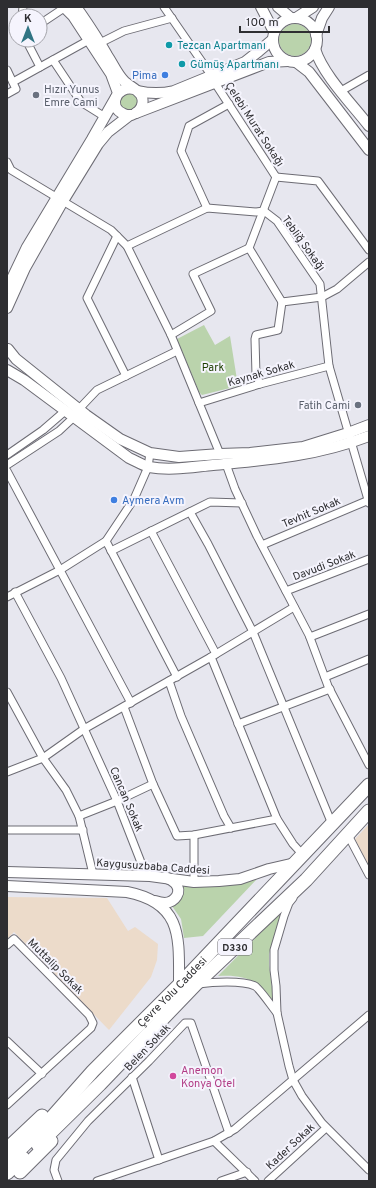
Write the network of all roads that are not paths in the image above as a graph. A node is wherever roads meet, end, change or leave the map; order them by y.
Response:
1 (64, 7) edge
2 (76, 7) edge
3 (164, 7) edge
4 (260, 7) edge
5 (278, 7) edge
6 (313, 7) edge
7 (329, 7) edge
8 (48, 18) edge
9 (172, 18) junction
10 (294, 18) junction
11 (316, 35) junction
12 (273, 36) junction
13 (89, 40) junction
14 (100, 43) junction
15 (30, 48) edge
16 (315, 49) junction
17 (53, 60) junction
18 (292, 62) junction
19 (40, 67) junction
20 (7, 70) edge
21 (369, 75) edge
22 (213, 79) junction
23 (13, 82) junction
24 (136, 90) junction
25 (341, 90) junction
26 (7, 94) edge
27 (117, 95) junction
28 (229, 104) junction
29 (132, 115) junction
30 (104, 117) junction
31 (369, 126) edge
32 (369, 150) edge
33 (7, 162) edge
34 (276, 177) junction
35 (59, 200) junction
36 (207, 208) junction
37 (264, 211) junction
38 (117, 236) junction
39 (127, 246) junction
40 (249, 248) junction
41 (369, 250) edge
42 (369, 262) edge
43 (7, 289) edge
44 (322, 297) junction
45 (282, 302) junction
46 (7, 308) edge
47 (171, 335) junction
48 (7, 346) edge
49 (177, 351) junction
50 (329, 366) junction
51 (7, 370) edge
52 (126, 376) junction
53 (260, 384) junction
54 (199, 403) junction
55 (65, 411) junction
56 (76, 413) junction
57 (369, 425) edge
58 (369, 436) edge
59 (350, 438) junction
60 (150, 453) junction
61 (220, 454) junction
62 (7, 455) edge
63 (226, 464) junction
64 (7, 465) edge
65 (148, 466) junction
66 (7, 471) edge
67 (369, 501) edge
68 (242, 503) junction
69 (190, 512) junction
70 (151, 531) junction
71 (106, 541) junction
72 (262, 545) junction
73 (111, 551) junction
74 (369, 559) edge
75 (60, 570) junction
76 (286, 591) junction
77 (15, 592) junction
78 (7, 596) edge
79 (294, 607) junction
80 (369, 614) edge
81 (253, 632) junction
82 (310, 637) junction
83 (213, 656) junction
84 (369, 659) edge
85 (177, 677) junction
86 (325, 677) junction
87 (169, 681) junction
88 (330, 689) junction
89 (7, 692) edge
90 (128, 705) junction
91 (284, 707) junction
92 (238, 724) junction
93 (84, 729) junction
94 (43, 758) junction
95 (369, 765) edge
96 (7, 772) edge
97 (153, 784) junction
98 (369, 785) edge
99 (117, 801) junction
100 (369, 811) edge
101 (79, 816) junction
102 (278, 819) junction
103 (332, 824) junction
104 (230, 828) junction
105 (7, 830) edge
106 (83, 830) junction
107 (348, 832) junction
108 (194, 835) junction
109 (299, 859) junction
110 (7, 872) edge
111 (93, 874) junction
112 (369, 875) edge
113 (150, 876) junction
114 (167, 878) junction
115 (306, 880) junction
116 (194, 882) junction
117 (7, 886) edge
118 (156, 902) junction
119 (7, 945) edge
120 (196, 984) junction
121 (179, 985) junction
122 (277, 1013) junction
123 (369, 1015) edge
124 (7, 1041) edge
125 (93, 1071) junction
126 (42, 1074) junction
127 (132, 1077) junction
128 (293, 1080) junction
129 (100, 1084) junction
130 (7, 1105) edge
131 (326, 1128) junction
132 (229, 1133) junction
133 (214, 1141) junction
134 (7, 1149) edge
135 (160, 1160) junction
136 (7, 1162) edge
137 (369, 1170) edge
138 (247, 1172) junction
139 (7, 1173) edge
140 (10, 1181) edge
141 (58, 1181) edge
142 (97, 1181) edge
143 (221, 1181) edge
144 (255, 1181) edge
145 (268, 1181) edge

1 - 8 street
1 - 13 main road
2 - 14 main road
3 - 9 street, Çelebi Murat Sokağı
4 - 12 main road
5 - 10 main road
6 - 10 main road
7 - 11 main road
9 - 14 street
9 - 22 street, Çelebi Murat Sokağı
10 - 11 main road
10 - 12 main road
11 - 16 main road
12 - 18 main road
12 - 22 main road
13 - 17 street
13 - 27 main road
14 - 24 main road
15 - 19 street
16 - 18 main road
16 - 25 main road
17 - 19 street
17 - 30 street
18 - 22 main road
18 - 32 main road
19 - 23 street
20 - 23 street
21 - 25 street
22 - 24 main road
22 - 28 street, Çelebi Murat Sokağı
22 - 29 main road
23 - 26 street
24 - 27 main road
24 - 29 main road
25 - 31 main road
27 - 29 main road
27 - 30 main road
28 - 34 street, Çelebi Murat Sokağı
28 - 36 street
29 - 35 main road
30 - 35 main road
33 - 35 street
34 - 37 street
34 - 41 street
35 - 38 street
35 - 43 main road
35 - 46 main road
36 - 37 street
36 - 39 street
37 - 40 street
37 - 44 street, Tebliğ Sokağı
38 - 39 street
38 - 52 street
39 - 47 street
40 - 45 street
40 - 47 street
42 - 44 street
44 - 45 street
44 - 50 street, Tebliğ Sokağı
45 - 53 street
47 - 49 street
48 - 56 main road
49 - 52 street
49 - 54 street
50 - 53 street, Kaynak Sokak
50 - 59 street, Tebliğ Sokağı
51 - 55 main road
52 - 56 street
53 - 54 street, Kaynak Sokak
54 - 61 street
55 - 56 main road
55 - 62 street
56 - 60 main road
56 - 64 street
56 - 65 main road
57 - 59 main road
58 - 59 main road
59 - 61 main road
59 - 63 main road
59 - 67 street, Tebliğ Sokağı
60 - 61 main road
60 - 65 street
63 - 65 main road
63 - 68 street
65 - 71 street
66 - 75 street
67 - 72 street, Tevhit Sokak
68 - 69 street
68 - 72 street
69 - 70 street
69 - 81 street
70 - 73 street
70 - 83 street
71 - 73 street
71 - 75 street
72 - 76 street
73 - 85 street
74 - 76 street, Davudi Sokak
75 - 77 street
75 - 90 street
76 - 79 street
77 - 78 street
77 - 93 street, Cancan Sokak
79 - 81 street
79 - 82 street
80 - 82 street
81 - 83 street
81 - 91 street
82 - 86 street
83 - 85 street
83 - 92 street
84 - 86 street
85 - 87 street
86 - 88 street
87 - 90 street
87 - 104 street
88 - 91 street
88 - 95 street
89 - 94 street
90 - 93 street
90 - 97 street
91 - 92 street
91 - 103 street
92 - 102 street
93 - 94 street
93 - 99 street, Cancan Sokak
94 - 96 street
94 - 101 street
97 - 99 street
97 - 108 street
98 - 103 highway, Çevre Yolu Caddesi / D330
99 - 101 street
99 - 113 street, Cancan Sokak
100 - 107 highway, Çevre Yolu Caddesi / D330
101 - 106 street
102 - 104 street
102 - 109 street
103 - 109 highway, Çevre Yolu Caddesi / D330
104 - 108 street
105 - 106 street
106 - 111 street
107 - 112 street
107 - 115 highway, Çevre Yolu Caddesi / D330
108 - 116 street
109 - 116 main road, Kaygusuzbaba Caddesi
109 - 121 highway, Çevre Yolu Caddesi / D330
110 - 111 main road, Kaygusuzbaba Caddesi
111 - 113 main road, Kaygusuzbaba Caddesi
113 - 114 main road, Kaygusuzbaba Caddesi
114 - 116 main road, Kaygusuzbaba Caddesi
114 - 118 main road
115 - 120 highway, Çevre Yolu Caddesi / D330
115 - 122 street
117 - 118 main road
118 - 121 main road
119 - 126 street, Muttalip Sokak
120 - 122 street
120 - 129 highway, Çevre Yolu Caddesi / D330
121 - 125 highway, Çevre Yolu Caddesi / D330
122 - 128 street
123 - 128 street
124 - 126 street
125 - 134 highway
125 - 136 highway, Çevre Yolu Caddesi / D330
126 - 130 street
127 - 132 street, Belen Sokak
127 - 135 street
127 - 141 street, Belen Sokak
128 - 131 street
128 - 132 street
129 - 139 highway, Çevre Yolu Caddesi / D330
129 - 140 highway
131 - 137 street
131 - 145 street, Kader Sokak
132 - 133 street
133 - 135 street
133 - 138 street
135 - 142 street
138 - 143 street
138 - 144 street

